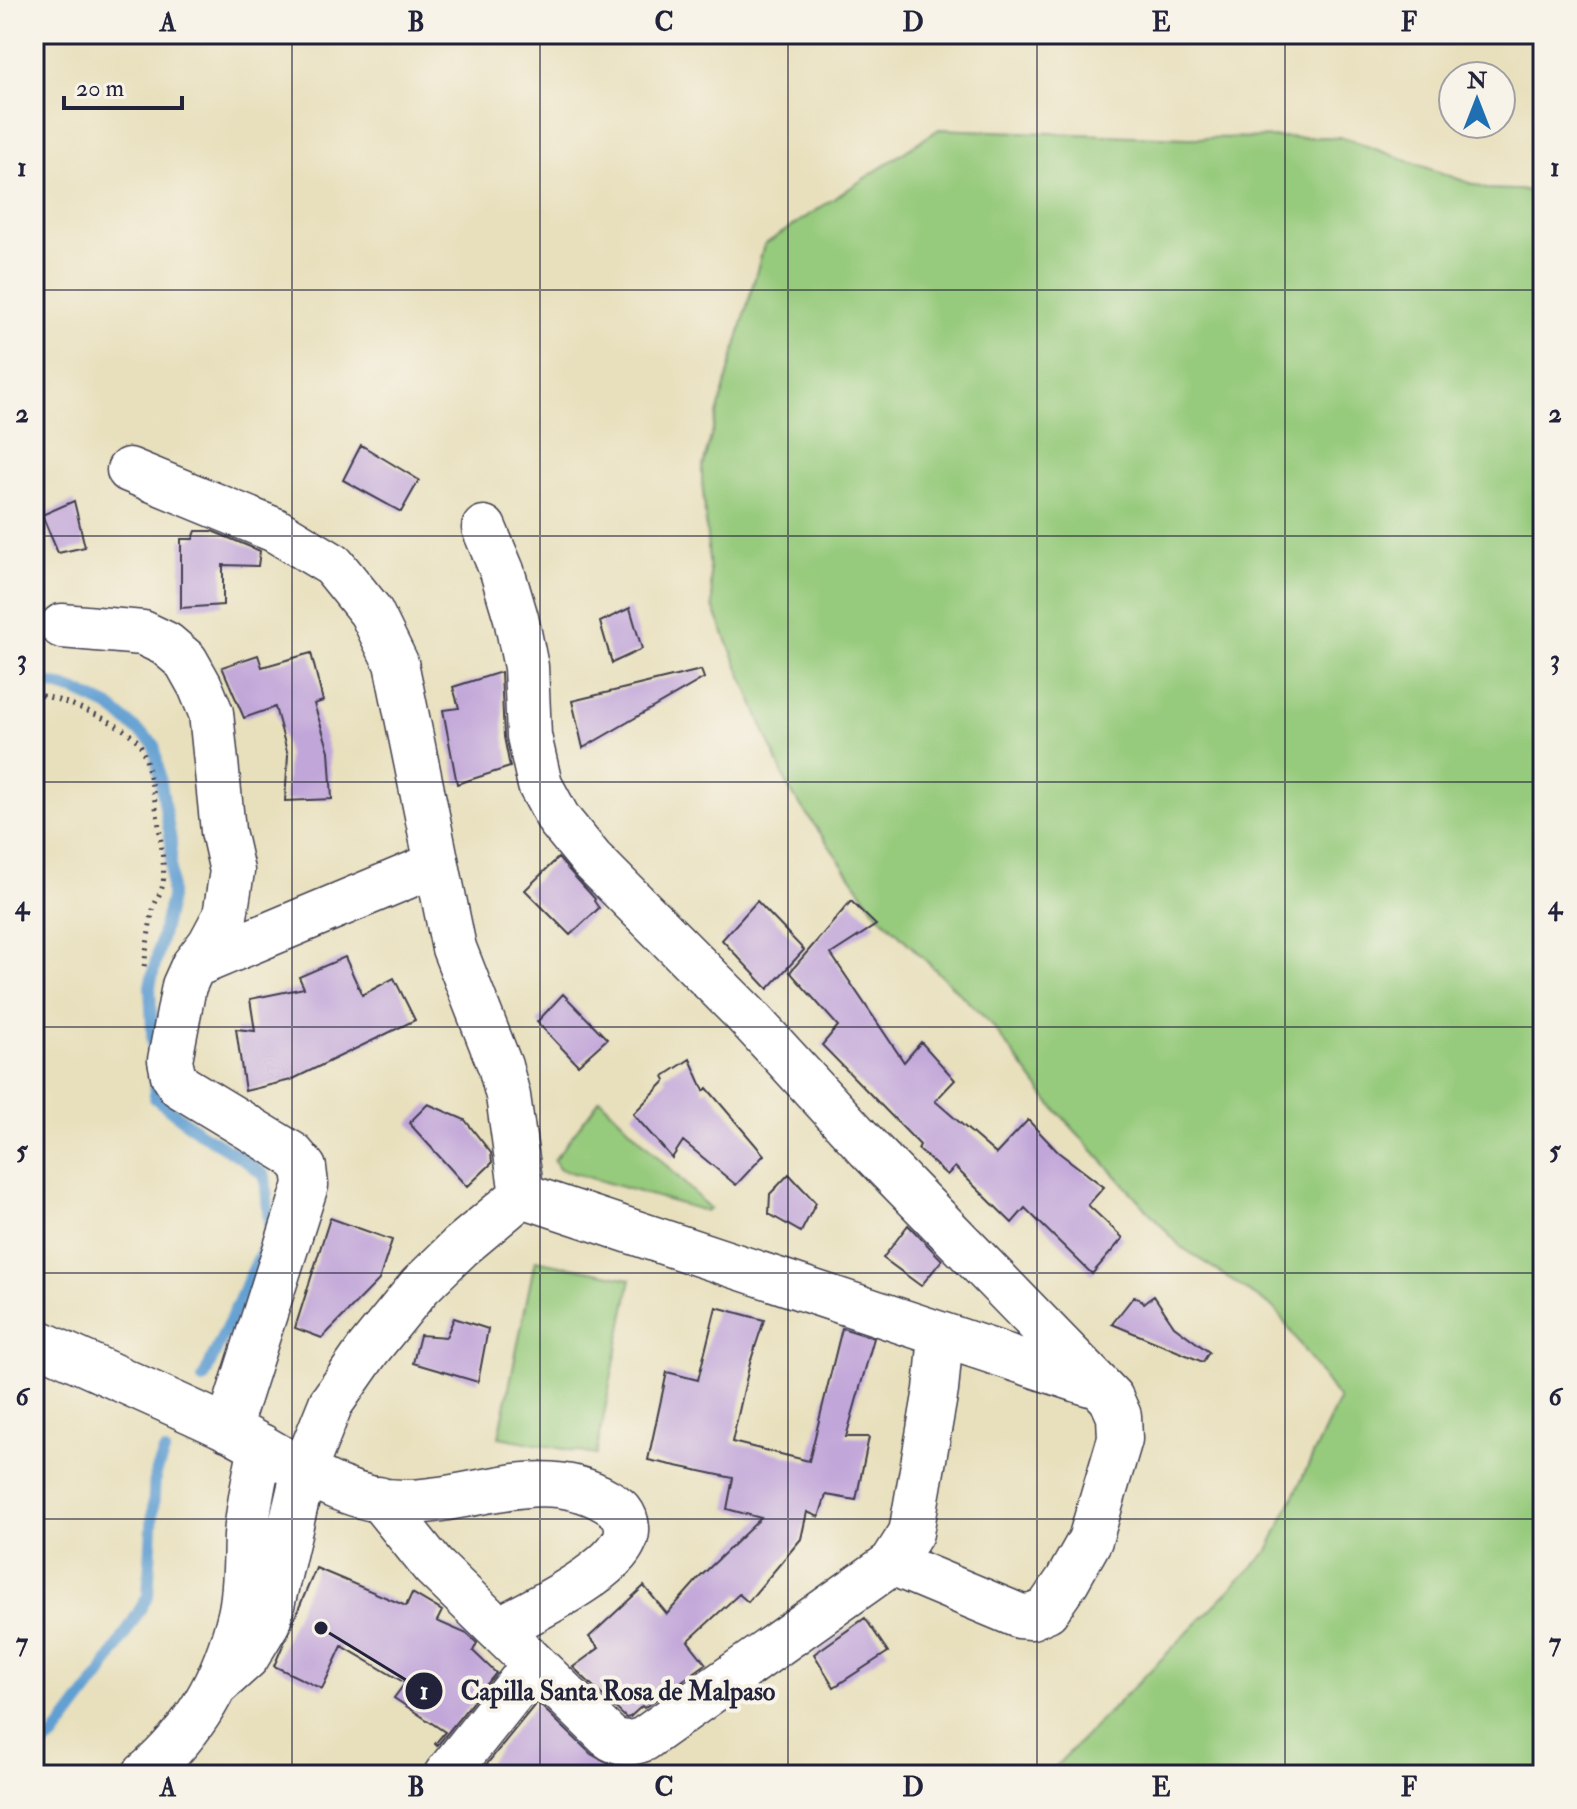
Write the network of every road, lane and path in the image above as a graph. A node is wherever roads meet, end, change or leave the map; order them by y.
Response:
1 (129, 470) dead end
2 (484, 528) dead end
3 (62, 626) dead end
4 (437, 864) junction
5 (193, 966) junction
6 (522, 1195) junction
7 (941, 1335) junction
8 (34, 1340) edge
9 (1096, 1386) junction
10 (245, 1437) junction
11 (304, 1470) junction
12 (444, 1497) junction
13 (379, 1499) junction
14 (892, 1563) junction
15 (433, 1566) junction
16 (499, 1629) junction
17 (534, 1665) junction
18 (216, 1685) junction
19 (144, 1775) edge
20 (446, 1775) edge

1 - 4 street
2 - 9 street
3 - 5 street
4 - 5 street
4 - 6 street
5 - 10 street
6 - 7 street
6 - 11 street
7 - 9 street
7 - 14 street
8 - 10 street
9 - 14 street
10 - 11 street
10 - 18 street
11 - 13 street
11 - 18 street
12 - 13 street
12 - 15 street
12 - 16 street
13 - 15 street
14 - 17 street
15 - 16 street
16 - 17 street
17 - 20 street
18 - 19 street

